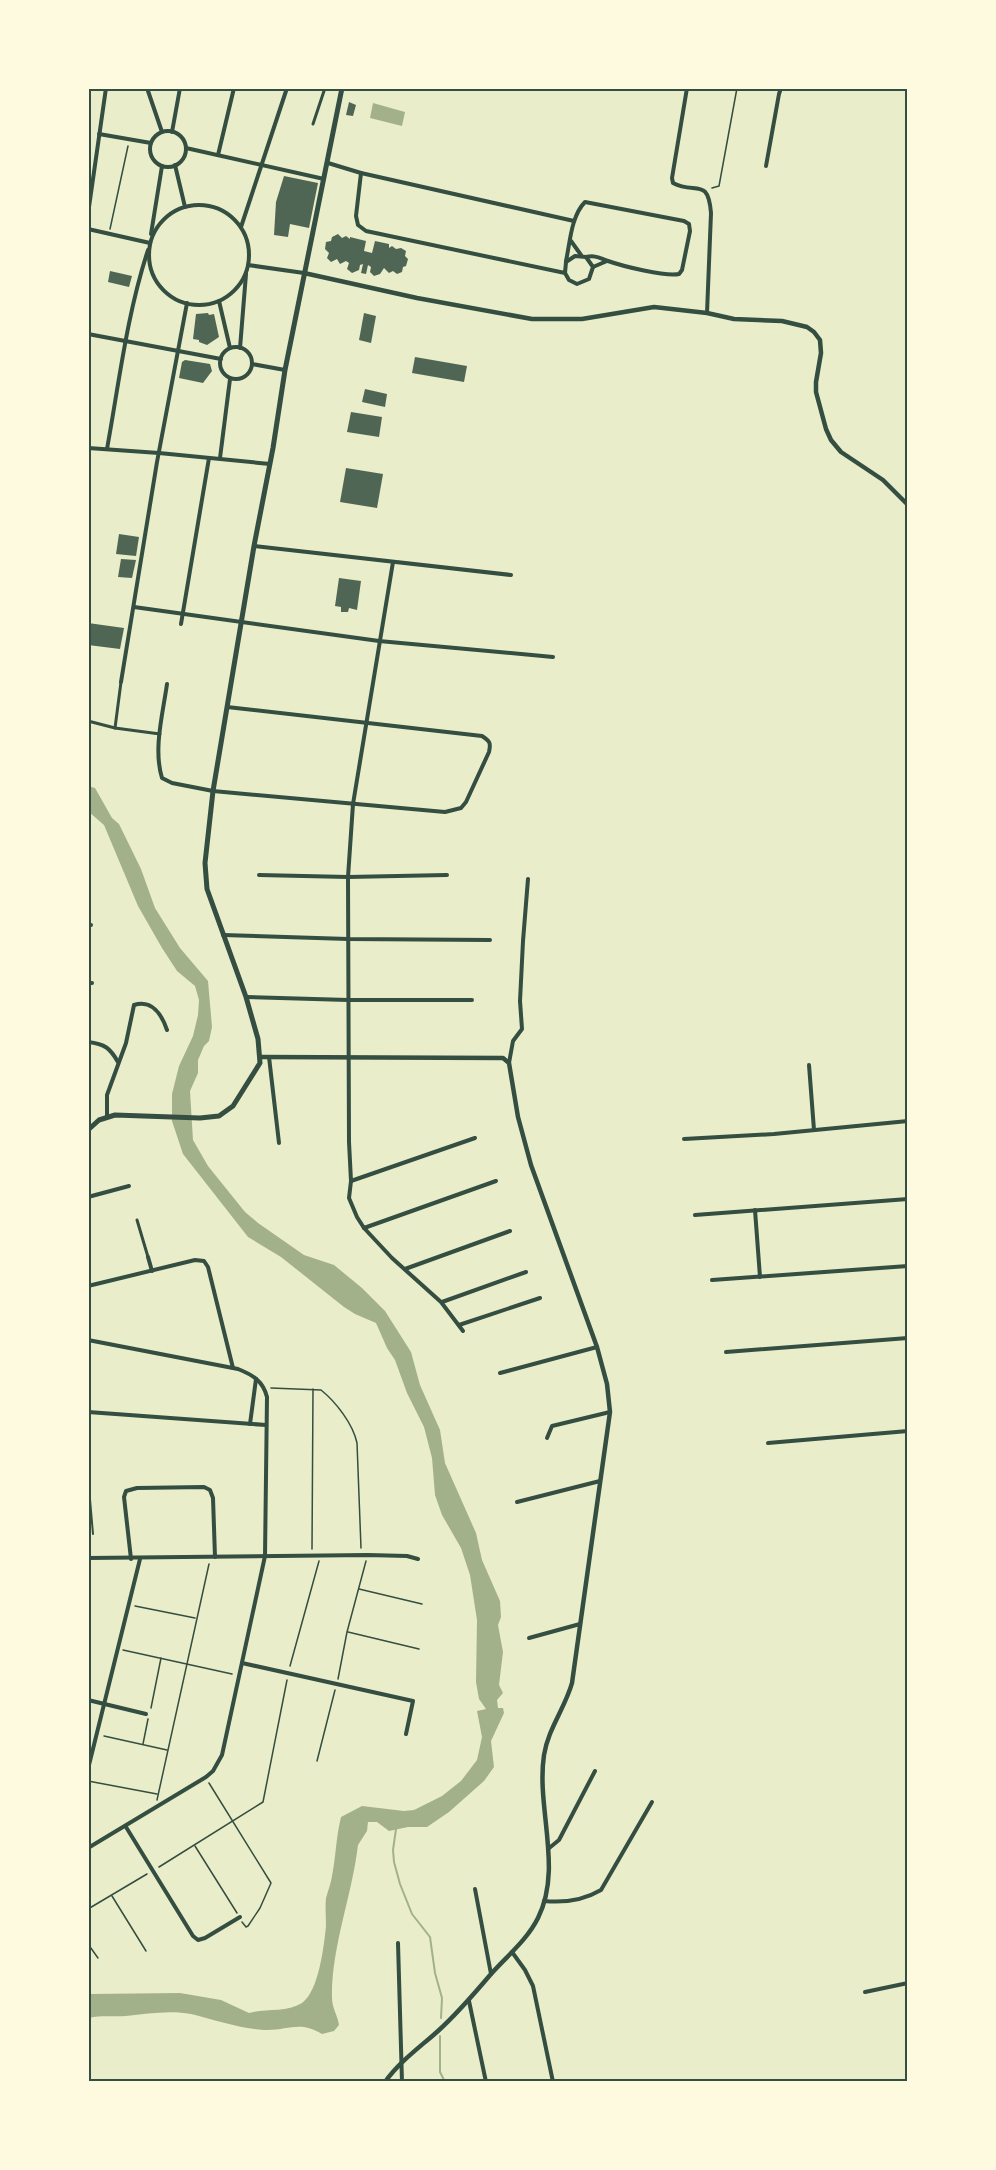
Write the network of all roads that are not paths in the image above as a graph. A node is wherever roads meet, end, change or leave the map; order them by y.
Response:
1 (105, 88) edge
2 (147, 88) edge
3 (180, 88) edge
4 (234, 88) edge
5 (287, 88) edge
6 (325, 88) edge
7 (342, 88) edge
8 (687, 88) edge
9 (782, 88) edge
10 (313, 124) dead end
11 (162, 132) junction
12 (172, 132) junction
13 (99, 134) junction
14 (151, 143) junction
15 (186, 148) junction
16 (218, 155) junction
17 (328, 163) junction
18 (262, 164) junction
19 (176, 165) junction
20 (162, 166) junction
21 (766, 166) dead end
22 (361, 174) junction
23 (325, 179) junction
24 (185, 207) junction
25 (88, 214) edge
26 (574, 221) junction
27 (241, 228) junction
28 (88, 229) edge
29 (571, 240) junction
30 (150, 243) junction
31 (583, 256) junction
32 (608, 261) junction
33 (566, 262) junction
34 (247, 267) junction
35 (593, 267) junction
36 (304, 273) junction
37 (565, 273) junction
38 (219, 301) junction
39 (187, 303) junction
40 (707, 313) junction
41 (88, 334) edge
42 (126, 342) junction
43 (230, 348) junction
44 (240, 348) junction
45 (178, 351) junction
46 (220, 359) junction
47 (252, 364) junction
48 (285, 370) junction
49 (230, 379) junction
50 (88, 448) edge
51 (107, 449) junction
52 (159, 453) junction
53 (209, 458) junction
54 (220, 458) junction
55 (270, 464) junction
56 (908, 505) edge
57 (254, 546) junction
58 (393, 562) junction
59 (511, 574) dead end
60 (134, 607) junction
61 (183, 615) junction
62 (241, 622) junction
63 (181, 624) dead end
64 (379, 641) junction
65 (553, 657) dead end
66 (121, 682) joint
67 (167, 684) dead end
68 (227, 707) junction
69 (88, 721) edge
70 (367, 722) junction
71 (115, 729) junction
72 (160, 734) junction
73 (213, 791) junction
74 (353, 804) junction
75 (259, 875) dead end
76 (447, 875) dead end
77 (348, 877) junction
78 (528, 879) dead end
79 (223, 935) junction
80 (348, 939) junction
81 (490, 940) dead end
82 (246, 997) junction
83 (348, 1000) junction
84 (472, 1000) dead end
85 (167, 1030) dead end
86 (88, 1042) edge
87 (261, 1057) junction
88 (269, 1057) junction
89 (348, 1057) junction
90 (119, 1063) junction
91 (509, 1063) junction
92 (809, 1065) dead end
93 (106, 1117) junction
94 (908, 1121) edge
95 (88, 1130) edge
96 (814, 1130) junction
97 (475, 1138) dead end
98 (684, 1139) dead end
99 (279, 1143) dead end
100 (496, 1180) dead end
101 (351, 1181) junction
102 (129, 1186) dead end
103 (88, 1197) edge
104 (908, 1199) edge
105 (755, 1210) junction
106 (695, 1215) dead end
107 (137, 1220) dead end
108 (364, 1228) junction
109 (510, 1231) dead end
110 (148, 1257) joint
111 (908, 1266) edge
112 (405, 1269) junction
113 (152, 1271) junction
114 (526, 1272) dead end
115 (760, 1277) junction
116 (712, 1280) dead end
117 (88, 1286) edge
118 (540, 1298) dead end
119 (441, 1302) junction
120 (459, 1325) junction
121 (463, 1331) dead end
122 (908, 1338) edge
123 (88, 1340) edge
124 (597, 1347) junction
125 (726, 1352) dead end
126 (233, 1368) junction
127 (500, 1372) dead end
128 (255, 1377) junction
129 (88, 1412) edge
130 (610, 1412) junction
131 (250, 1424) junction
132 (266, 1425) junction
133 (908, 1431) edge
134 (547, 1438) dead end
135 (768, 1443) dead end
136 (88, 1476) edge
137 (600, 1481) junction
138 (517, 1502) dead end
139 (93, 1534) dead end
140 (265, 1556) junction
141 (213, 1557) junction
142 (88, 1558) edge
143 (131, 1559) junction
144 (140, 1559) junction
145 (418, 1559) dead end
146 (580, 1624) junction
147 (529, 1638) dead end
148 (242, 1663) junction
149 (88, 1700) edge
150 (104, 1704) junction
151 (146, 1714) dead end
152 (406, 1734) dead end
153 (88, 1769) edge
154 (595, 1771) dead end
155 (652, 1802) dead end
156 (126, 1827) junction
157 (88, 1848) edge
158 (547, 1849) junction
159 (475, 1889) dead end
160 (544, 1901) junction
161 (240, 1917) road end
162 (398, 1943) dead end
163 (512, 1952) junction
164 (491, 1974) junction
165 (908, 1983) edge
166 (865, 1992) dead end
167 (469, 2001) junction
168 (400, 2065) junction
169 (385, 2082) edge
170 (402, 2082) edge
171 (486, 2082) edge
172 (553, 2082) edge

1 - 13 street
2 - 11 street
3 - 12 street
4 - 16 street
5 - 18 street
6 - 10 street
7 - 17 main road
8 - 40 street
9 - 21 street
11 - 12 street
11 - 14 street
12 - 15 street
13 - 14 street
13 - 25 street
14 - 20 street
15 - 16 street
15 - 19 street
16 - 18 street
17 - 22 street
17 - 23 main road
18 - 23 street
18 - 27 street
19 - 20 street
19 - 24 street
20 - 30 street
22 - 26 street
22 - 37 street
23 - 36 main road
24 - 27 street
24 - 30 street
26 - 29 street
26 - 32 street
27 - 34 street
28 - 30 street
29 - 31 street
29 - 33 street
30 - 39 street
30 - 42 street
31 - 32 street
31 - 33 street
31 - 35 street
32 - 35 street
33 - 37 street
34 - 36 street
34 - 38 street
34 - 44 street
35 - 37 street
36 - 40 street
36 - 48 main road
38 - 39 street
38 - 43 street
39 - 45 street
40 - 56 street
41 - 42 street
42 - 45 street
42 - 51 street
43 - 44 street
43 - 46 street
44 - 47 street
45 - 46 street
45 - 52 street
46 - 49 street
47 - 48 street
47 - 49 street
48 - 55 main road
49 - 54 street
50 - 51 street
51 - 52 street
52 - 53 street
52 - 60 street
53 - 54 street
53 - 61 street
54 - 55 street
55 - 57 main road
57 - 58 street
57 - 62 main road
58 - 59 street
58 - 64 street
60 - 61 street
60 - 66 street
61 - 62 street
61 - 63 street
62 - 64 street
62 - 68 main road
64 - 65 street
64 - 70 street
66 - 71 street
67 - 72 street
68 - 70 street
68 - 73 main road
69 - 71 street
70 - 74 street
70 - 74 street
71 - 72 street
72 - 73 street
73 - 74 street
73 - 79 main road
74 - 77 street
75 - 77 street
76 - 77 street
77 - 80 street
78 - 91 street
79 - 80 street
79 - 82 main road
80 - 81 street
80 - 83 street
82 - 83 street
82 - 87 main road
83 - 84 street
83 - 89 street
85 - 90 street
86 - 90 street
87 - 88 street
87 - 93 main road
88 - 89 street
88 - 99 street
89 - 91 street
89 - 101 street
90 - 93 street
91 - 124 street
92 - 96 street
93 - 95 main road
94 - 96 street
96 - 98 street
97 - 101 street
100 - 108 street
101 - 108 street
102 - 103 street
104 - 105 street
105 - 106 street
105 - 115 street
107 - 110 street
108 - 112 street
109 - 112 street
110 - 113 street
111 - 115 street
112 - 119 street
113 - 117 street
113 - 126 street
114 - 119 street
115 - 116 street
118 - 120 street
119 - 120 street
120 - 121 street
122 - 125 street
123 - 126 street
124 - 127 street
124 - 130 street
126 - 128 street
128 - 131 street
128 - 132 street
129 - 131 street
130 - 134 street
130 - 137 street
131 - 132 street
132 - 140 street
133 - 135 street
136 - 139 lane
137 - 138 street
137 - 146 street
140 - 141 street
140 - 145 street
140 - 148 street
141 - 143 street
141 - 144 street
142 - 143 street
143 - 144 street
144 - 150 street
146 - 147 street
146 - 158 street
148 - 152 street
148 - 156 street
149 - 150 street
150 - 151 street
150 - 153 street
154 - 158 street
155 - 160 street
156 - 157 street
156 - 161 street
158 - 160 street
159 - 164 street
160 - 163 street
162 - 168 street
163 - 164 street
163 - 172 street
164 - 167 street
165 - 166 street
167 - 168 street
167 - 171 street
168 - 169 street
168 - 170 street

